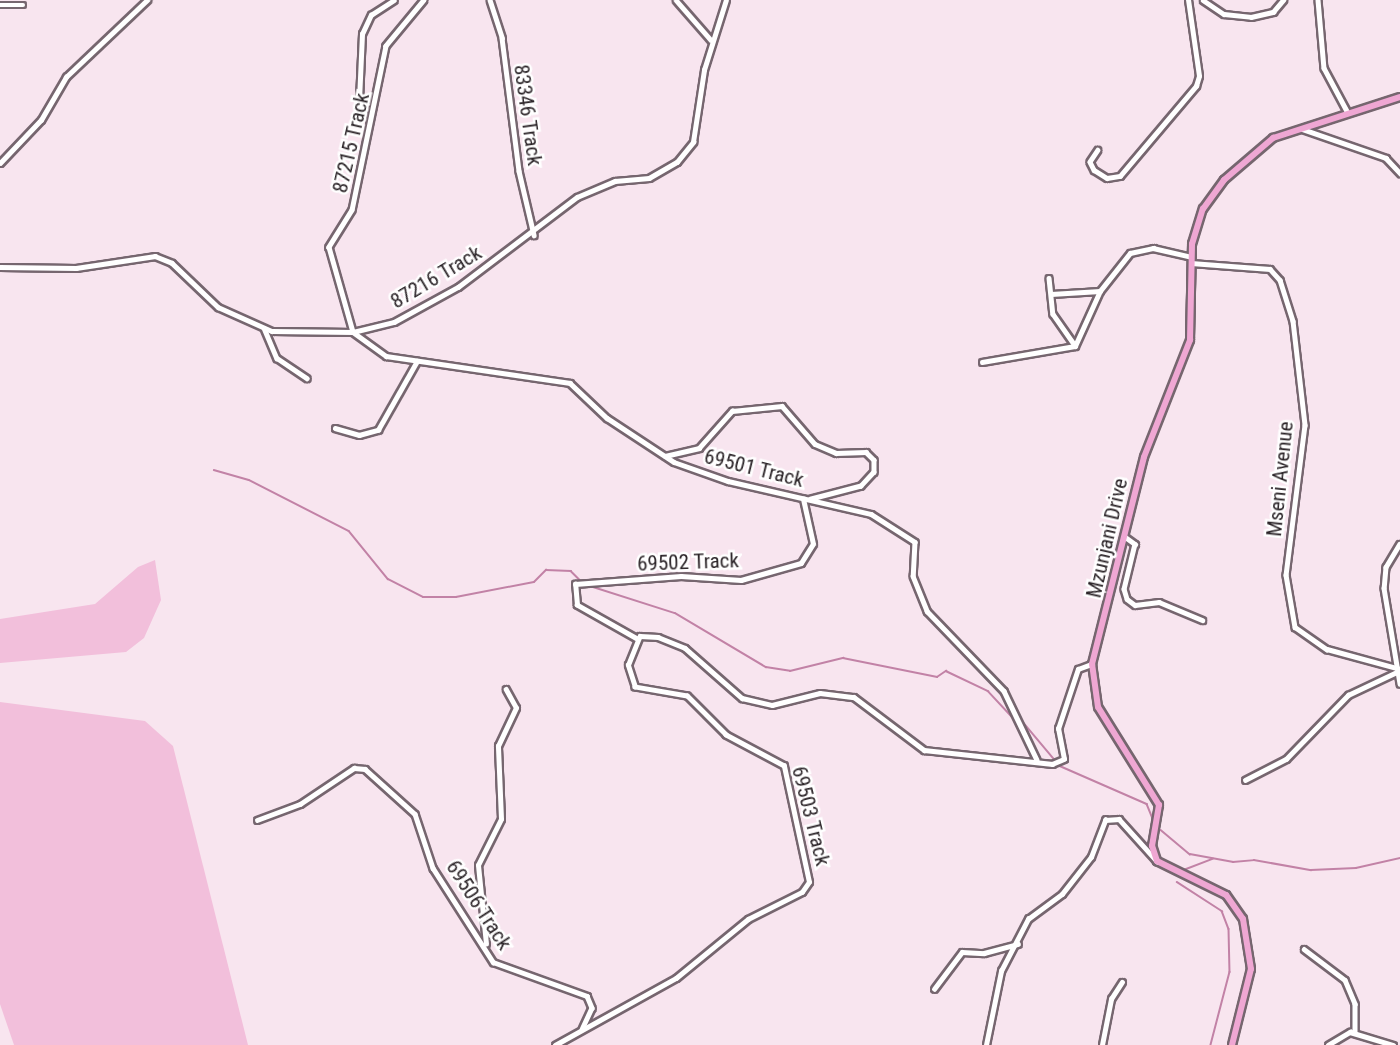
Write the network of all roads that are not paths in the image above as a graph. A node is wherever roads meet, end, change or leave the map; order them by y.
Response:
1 (147, 0) edge
2 (394, 0) edge
3 (424, 0) edge
4 (490, 0) edge
5 (676, 0) edge
6 (726, 0) edge
7 (1188, 0) edge
8 (1203, 0) edge
9 (1283, 0) edge
10 (1318, 0) edge
11 (0, 5) edge
12 (23, 5) dead end
13 (711, 40) junction
14 (1400, 97) edge
15 (359, 100) dead end
16 (1347, 111) junction
17 (1300, 127) junction
18 (1098, 150) dead end
19 (0, 163) edge
20 (1400, 173) edge
21 (534, 235) junction
22 (1191, 260) junction
23 (0, 267) edge
24 (1050, 278) dead end
25 (1100, 291) junction
26 (1051, 294) junction
27 (264, 328) junction
28 (353, 332) junction
29 (1075, 346) junction
30 (417, 361) junction
31 (982, 362) dead end
32 (307, 378) dead end
33 (336, 428) dead end
34 (662, 456) junction
35 (803, 499) junction
36 (811, 499) junction
37 (1124, 536) junction
38 (1400, 544) edge
39 (1202, 620) dead end
40 (637, 639) junction
41 (1092, 664) junction
42 (1398, 670) edge
43 (1400, 684) edge
44 (506, 690) dead end
45 (1037, 760) junction
46 (1245, 780) dead end
47 (257, 820) dead end
48 (1157, 861) junction
49 (1018, 944) junction
50 (487, 946) junction
51 (1304, 949) dead end
52 (1122, 982) dead end
53 (934, 989) dead end
54 (580, 1031) junction
55 (1355, 1032) junction
56 (555, 1045) edge
57 (986, 1045) edge
58 (1102, 1045) edge
59 (1232, 1045) edge
60 (1328, 1045) edge
61 (1393, 1045) edge

1 - 19 street
2 - 15 street
3 - 28 street, 87215 Track
4 - 21 street, 83346 Track
5 - 13 street
6 - 13 street, 87216 Track
7 - 18 street
8 - 9 street
10 - 16 street
11 - 12 street
13 - 21 street, 87216 Track
14 - 16 main road, Mzunjani Drive
16 - 17 main road, Mzunjani Drive
17 - 20 street
17 - 22 main road, Mzunjani Drive
21 - 28 street, 87216 Track
22 - 25 street, Mseni Avenue
22 - 37 main road, Mzunjani Drive
22 - 42 street, Mseni Avenue
23 - 27 street, 87216 Track
24 - 26 street
25 - 26 street
25 - 29 street, Mseni Avenue
26 - 29 street
27 - 28 street, 87216 Track
27 - 32 street
28 - 30 street, 69501 Track
29 - 31 street
30 - 33 street
30 - 34 street, 69501 Track
34 - 35 street, 69501 Track
34 - 36 street
35 - 36 street, 69501 Track
35 - 40 street, 69502 Track
36 - 45 street, 69501 Track
37 - 39 street
37 - 41 main road, Mzunjani Drive
38 - 42 street
40 - 45 street
40 - 54 street, 69503 Track
41 - 45 street
41 - 48 main road, Mzunjani Drive
42 - 43 street
42 - 46 street
44 - 50 street
47 - 50 street, 69506 Track
48 - 49 street
48 - 59 main road
49 - 53 street
49 - 57 street
50 - 54 street, 69506 Track
51 - 55 street
52 - 58 street
54 - 56 street, 69503 Track
55 - 60 street
55 - 61 street

